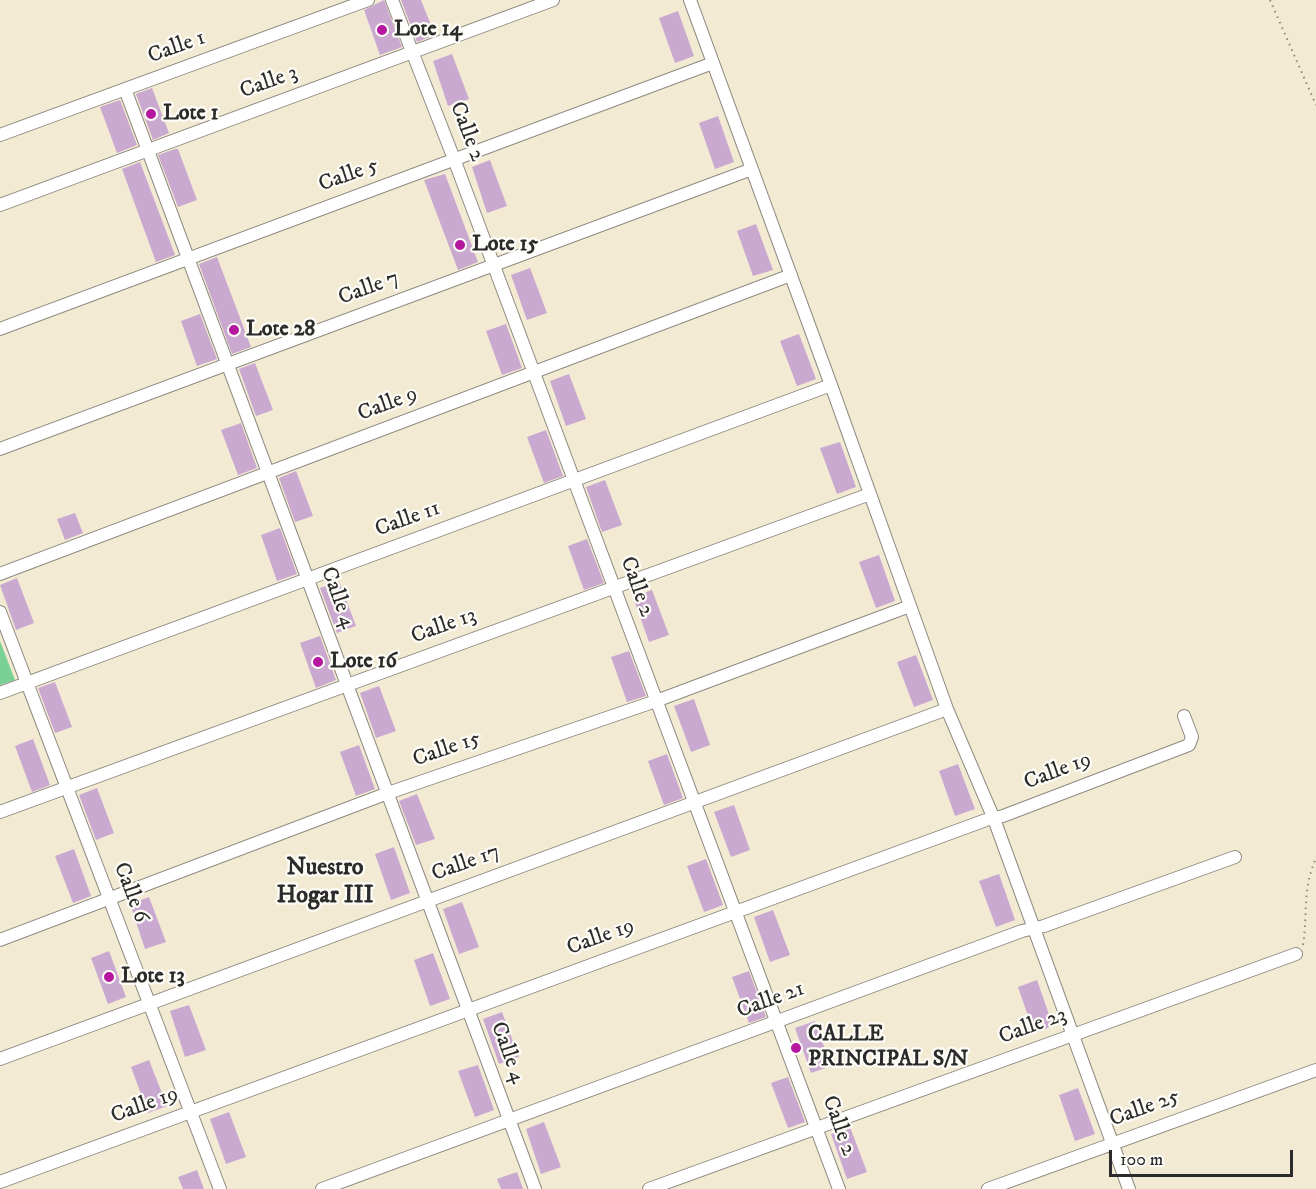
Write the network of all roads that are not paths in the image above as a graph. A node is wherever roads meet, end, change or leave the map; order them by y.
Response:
1 (368, 0) edge
2 (392, 0) edge
3 (553, 0) edge
4 (690, 0) edge
5 (413, 52) junction
6 (713, 63) junction
7 (125, 89) junction
8 (0, 135) edge
9 (148, 150) junction
10 (454, 159) junction
11 (752, 169) junction
12 (0, 205) edge
13 (188, 258) junction
14 (493, 265) junction
15 (791, 275) junction
16 (0, 329) edge
17 (228, 364) junction
18 (533, 373) junction
19 (831, 385) junction
20 (0, 449) edge
21 (268, 473) junction
22 (574, 480) junction
23 (870, 494) junction
24 (0, 574) edge
25 (308, 579) junction
26 (614, 587) junction
27 (910, 606) junction
28 (0, 612) edge
29 (27, 683) junction
30 (347, 685) junction
31 (0, 693) edge
32 (656, 701) junction
33 (947, 709) junction
34 (1184, 716) dead end
35 (67, 787) junction
36 (388, 793) junction
37 (695, 802) junction
38 (0, 812) edge
39 (994, 819) junction
40 (1235, 857) dead end
41 (109, 898) junction
42 (428, 901) junction
43 (735, 911) junction
44 (1033, 928) junction
45 (0, 940) edge
46 (1296, 954) road end
47 (149, 1004) junction
48 (469, 1009) junction
49 (776, 1021) junction
50 (1072, 1035) junction
51 (0, 1059) edge
52 (1316, 1070) edge
53 (191, 1112) junction
54 (510, 1120) junction
55 (816, 1127) junction
56 (1112, 1144) junction
57 (0, 1182) edge
58 (220, 1189) edge
59 (322, 1189) edge
60 (535, 1189) edge
61 (650, 1189) edge
62 (839, 1189) edge
63 (988, 1189) edge
64 (1129, 1189) edge

1 - 7 street, Calle 1
2 - 5 street, Calle 2
3 - 5 street, Calle 3
4 - 6 street
5 - 9 street, Calle 3
5 - 10 street, Calle 2
6 - 10 street, Calle 5
6 - 11 street
7 - 8 street, Calle 1
7 - 9 street, Calle 4
9 - 12 street, Calle 3
9 - 13 street, Calle 4
10 - 13 street, Calle 5
10 - 14 street, Calle 2
11 - 14 street, Calle 7
11 - 15 street
13 - 16 street, Calle 5
13 - 17 street, Calle 4
14 - 17 street, Calle 7
14 - 18 street, Calle 2
15 - 18 street, Calle 9
15 - 19 street
17 - 20 street, Calle 7
17 - 21 street, Calle 4
18 - 21 street, Calle 9
18 - 22 street, Calle 2
19 - 22 street, Calle 11
19 - 23 street
21 - 24 street, Calle 9
21 - 25 street, Calle 4
22 - 25 street, Calle 11
22 - 26 street, Calle 2
23 - 26 street, Calle 13
23 - 27 street
25 - 29 street, Calle 11
25 - 30 street, Calle 4
26 - 30 street, Calle 13
26 - 32 street, Calle 2
27 - 32 street, Calle 15
27 - 33 street
28 - 29 street, Calle 6
29 - 31 street, Calle 11
29 - 35 street, Calle 6
30 - 35 street, Calle 13
30 - 36 street, Calle 4
32 - 36 street, Calle 15
32 - 37 street, Calle 2
33 - 37 street, Calle 17
33 - 39 street
34 - 39 street, Calle 19
35 - 38 street, Calle 13
35 - 41 street, Calle 6
36 - 41 street, Calle 15
36 - 42 street, Calle 4
37 - 42 street, Calle 17
37 - 43 street, Calle 2
39 - 43 street, Calle 19
39 - 44 street
40 - 44 street, Calle 21
41 - 45 street, Calle 15
41 - 47 street, Calle 6
42 - 47 street, Calle 17
42 - 48 street, Calle 4
43 - 48 street, Calle 19
43 - 49 street, Calle 2
44 - 49 street, Calle 21
44 - 50 street
46 - 50 street, Calle 23
47 - 51 street, Calle 17
47 - 53 street, Calle 6
48 - 53 street, Calle 19
48 - 54 street, Calle 4
49 - 54 street, Calle 21
49 - 55 street, Calle 2
50 - 55 street, Calle 23
50 - 56 street
52 - 56 street, Calle 25
53 - 57 street, Calle 19
53 - 58 street, Calle 6
54 - 59 street, Calle 21
54 - 60 street, Calle 4
55 - 61 street, Calle 23
55 - 62 street, Calle 2
56 - 63 street, Calle 25
56 - 64 street

